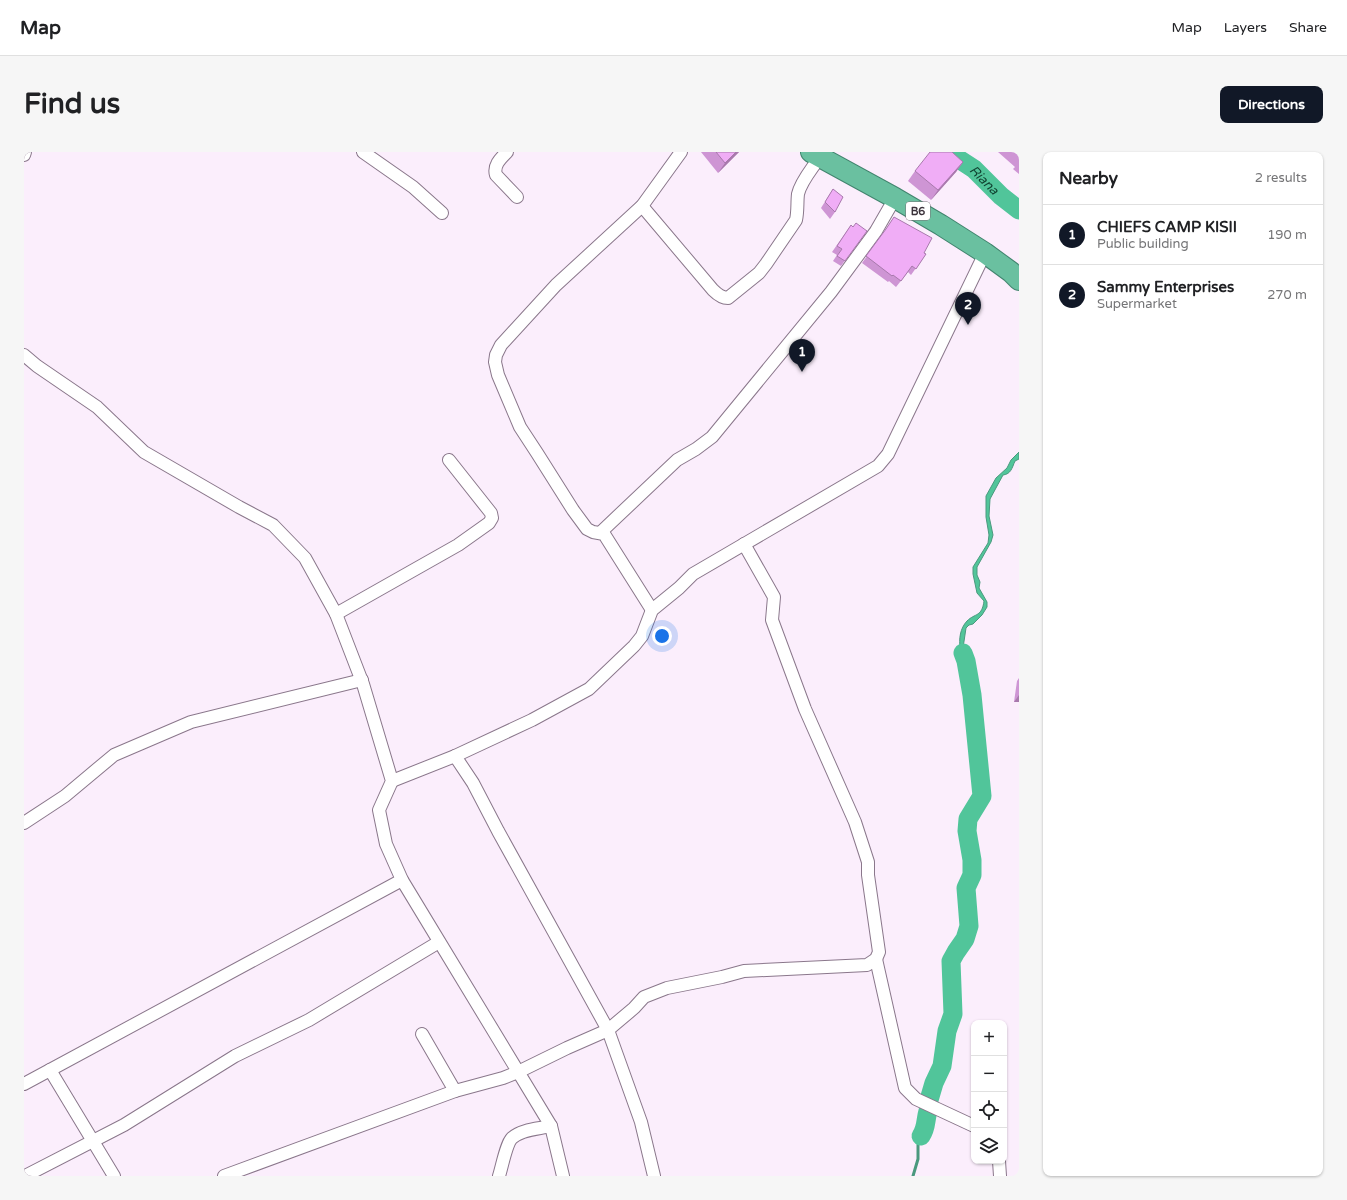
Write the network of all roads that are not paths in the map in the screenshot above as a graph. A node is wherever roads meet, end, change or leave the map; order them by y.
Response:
1 (363, 152) edge
2 (507, 152) edge
3 (681, 152) edge
4 (815, 155) edge
5 (517, 197) dead end
6 (642, 206) junction
7 (890, 206) junction
8 (442, 213) dead end
9 (985, 253) junction
10 (1019, 280) edge
11 (24, 355) edge
12 (449, 460) dead end
13 (600, 532) junction
14 (744, 544) junction
15 (652, 610) junction
16 (336, 614) junction
17 (362, 680) junction
18 (455, 756) junction
19 (392, 781) junction
20 (24, 823) edge
21 (402, 880) junction
22 (439, 942) junction
23 (876, 959) junction
24 (608, 1030) junction
25 (422, 1034) dead end
26 (50, 1070) junction
27 (518, 1072) junction
28 (24, 1084) edge
29 (455, 1091) junction
30 (971, 1125) edge
31 (551, 1126) junction
32 (93, 1142) junction
33 (999, 1164) edge
34 (25, 1176) edge
35 (114, 1176) edge
36 (224, 1176) edge
37 (499, 1176) edge
38 (563, 1176) edge
39 (654, 1176) edge
40 (1000, 1176) edge

1 - 8 street
2 - 5 street
3 - 6 street
4 - 6 street
4 - 7 highway, B6
6 - 13 street
7 - 9 highway, B6
7 - 13 street
9 - 10 highway, B6
9 - 14 street
11 - 16 street
12 - 16 street
13 - 15 street
14 - 15 street
14 - 23 street
15 - 18 street
16 - 17 street
17 - 19 street
17 - 20 street
18 - 19 street
18 - 24 street
19 - 21 street
21 - 22 street
21 - 26 street
22 - 27 street
22 - 32 street
23 - 24 street
23 - 30 street
24 - 27 street
24 - 39 street
25 - 29 street
26 - 28 street
26 - 32 street
27 - 29 street
27 - 31 street
29 - 36 street
31 - 37 street
31 - 38 street
32 - 34 street
32 - 35 street
33 - 40 street

